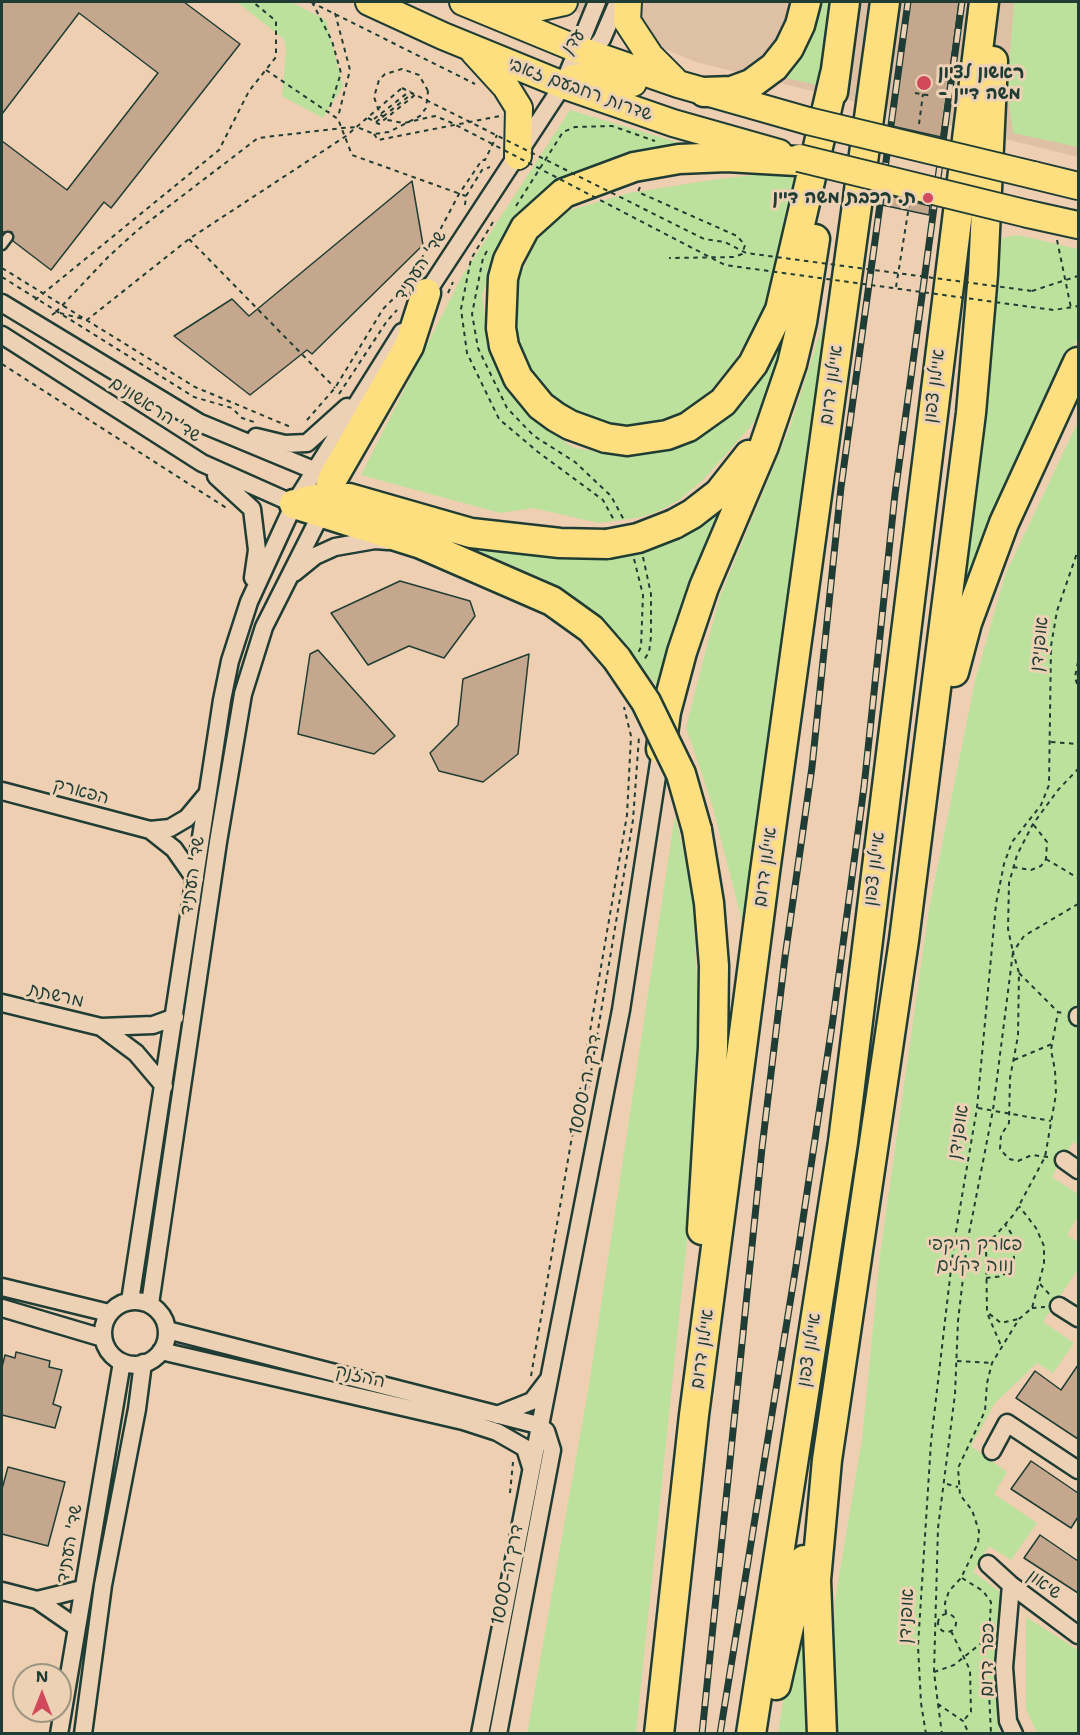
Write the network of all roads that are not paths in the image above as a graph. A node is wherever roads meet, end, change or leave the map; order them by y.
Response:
1 (369, 2) edge
2 (564, 2) edge
3 (597, 2) edge
4 (618, 2) edge
5 (628, 2) edge
6 (806, 2) edge
7 (845, 2) edge
8 (885, 2) edge
9 (984, 2) edge
10 (996, 2) edge
11 (467, 4) edge
12 (470, 47) junction
13 (585, 51) junction
14 (835, 74) junction
15 (562, 86) junction
16 (691, 88) junction
17 (808, 121) junction
18 (518, 153) junction
19 (804, 160) junction
20 (1078, 186) edge
21 (1067, 228) edge
22 (8, 237) dead end
23 (2, 246) edge
24 (414, 299) junction
25 (2, 303) edge
26 (2, 335) edge
27 (1076, 369) edge
28 (366, 389) junction
29 (773, 421) junction
30 (200, 423) junction
31 (202, 463) junction
32 (320, 496) junction
33 (420, 544) junction
34 (288, 577) junction
35 (249, 602) junction
36 (650, 742) joint
37 (2, 791) edge
38 (208, 793) junction
39 (150, 830) junction
40 (195, 879) junction
41 (904, 940) junction
42 (2, 1003) edge
43 (175, 1017) junction
44 (101, 1027) junction
45 (164, 1086) junction
46 (1064, 1160) road end
47 (1078, 1170) edge
48 (2, 1287) edge
49 (130, 1301) junction
50 (150, 1305) junction
51 (1059, 1306) dead end
52 (2, 1308) edge
53 (109, 1313) junction
54 (1078, 1318) edge
55 (167, 1330) junction
56 (103, 1338) junction
57 (161, 1351) junction
58 (122, 1362) junction
59 (143, 1363) junction
60 (550, 1377) junction
61 (497, 1414) junction
62 (694, 1415) junction
63 (541, 1426) junction
64 (992, 1451) dead end
65 (827, 1460) junction
66 (531, 1468) junction
67 (1078, 1470) edge
68 (988, 1564) dead end
69 (1011, 1585) junction
70 (82, 1589) junction
71 (2, 1591) edge
72 (37, 1600) junction
73 (76, 1627) junction
74 (1078, 1635) edge
75 (59, 1734) edge
76 (83, 1734) edge
77 (480, 1734) edge
78 (498, 1734) edge
79 (659, 1734) edge
80 (751, 1734) edge
81 (765, 1734) edge
82 (822, 1734) edge
83 (1014, 1734) edge

1 - 12 main road, שדרות רחבעם זאבי
2 - 11 main road
3 - 13 street, עדן
4 - 13 street, עדן
5 - 16 main road
6 - 16 highway
7 - 14 highway
8 - 62 highway, איילון דרום
9 - 80 highway, איילון צפון
10 - 41 highway
11 - 13 main road
12 - 15 main road, שדרות רחבעם זאבי
12 - 18 main road
13 - 15 street, עדן
13 - 16 main road
14 - 19 highway
14 - 29 highway
15 - 17 main road
15 - 18 street, שד' העתיד
15 - 19 main road, שדרות רחבעם זאבי
16 - 17 main road
17 - 20 main road, bridge
18 - 24 street, שד' העתיד
19 - 21 main road, שדרות רחבעם זאבי, bridge
22 - 23 lane
24 - 28 street, שד' העתיד
24 - 32 highway
25 - 30 street, שד' הראשונים
26 - 31 street, שד' הראשונים
27 - 41 highway
28 - 30 street
28 - 32 street, שד' העתיד
29 - 32 highway, bridge
29 - 36 highway
30 - 32 street
31 - 32 street, שד' הראשונים
31 - 35 street
32 - 33 highway
32 - 34 street, שד' העתיד
32 - 35 street, שד' העתיד
33 - 34 street
33 - 62 highway, bridge
34 - 50 street, שד' העתיד
35 - 38 street, שד' העתיד
36 - 60 street, דרך ה-1000
37 - 39 street, הפארק
38 - 39 street, הפארק
38 - 40 street, שד' העתיד
39 - 40 street, הפארק
40 - 43 street, שד' העתיד
41 - 65 highway
42 - 44 street, מרשתת
43 - 44 street, מרשתת
43 - 45 street, שד' העתיד
44 - 45 street, מרשתת
45 - 49 street, שד' העתיד
46 - 47 street
48 - 53 street
49 - 50 street
49 - 53 street
50 - 55 street
51 - 54 street
52 - 56 street
53 - 56 street
55 - 57 street
55 - 61 street, ההזנק
56 - 58 street
57 - 59 street
57 - 66 street, ההזנק
58 - 59 street
58 - 70 street, שד' העתיד
59 - 76 street
60 - 61 street
60 - 63 street, דרך ה-1000
61 - 63 street, ההזנק
62 - 79 highway, איילון דרום
63 - 66 street, דרך ה-1000
63 - 78 street, דרך ה-1000
64 - 67 street
65 - 81 highway
65 - 82 highway
66 - 77 street, דרך ה-1000
68 - 69 street, שיאון
69 - 74 street, שיאון
69 - 83 street, כפר דרום
70 - 72 street
70 - 73 street, שד' העתיד
71 - 72 street
72 - 73 street
73 - 75 street, שד' העתיד

